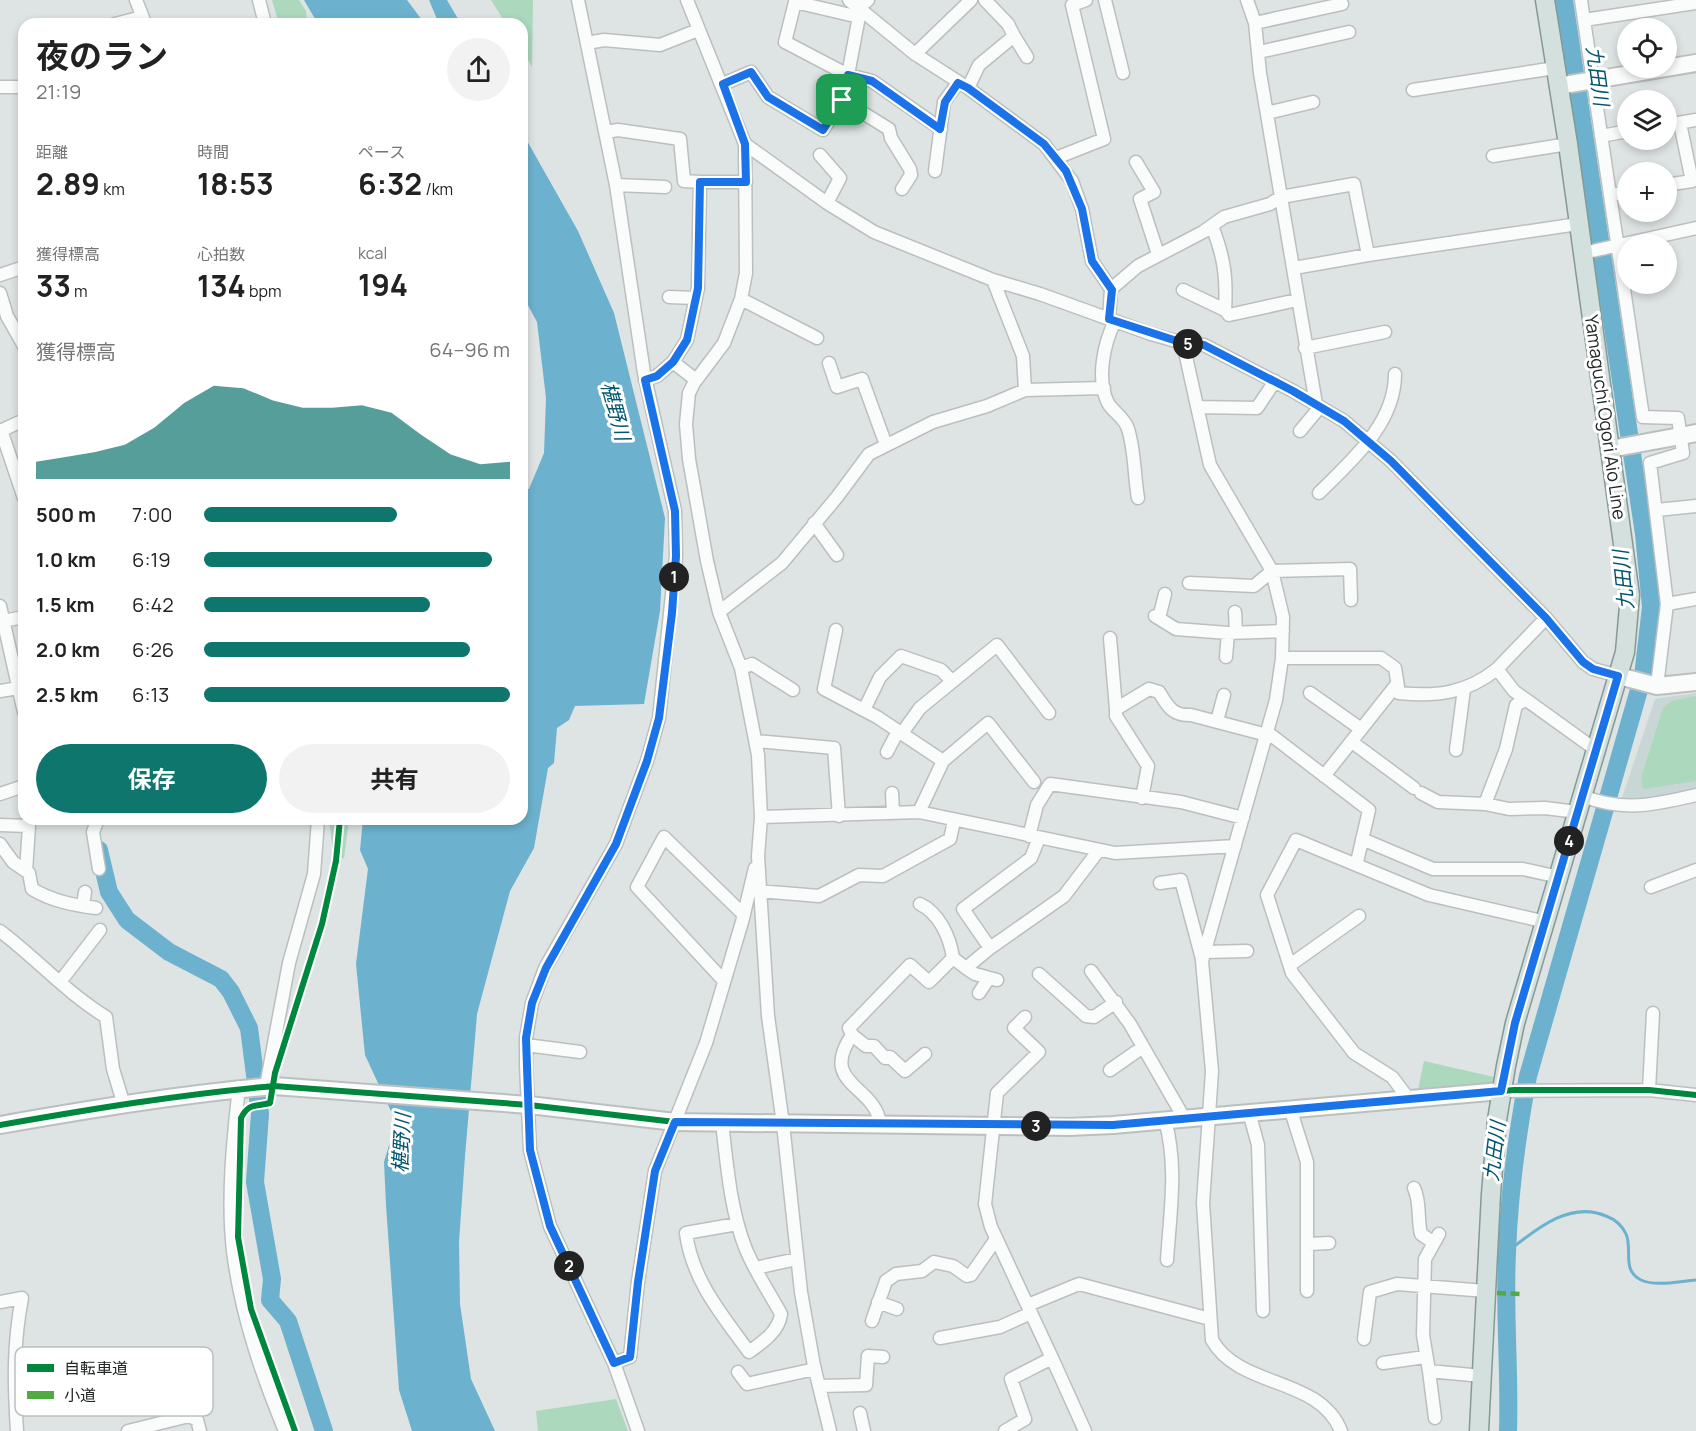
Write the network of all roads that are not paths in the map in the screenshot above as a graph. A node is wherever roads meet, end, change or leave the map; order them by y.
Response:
1 (136, 0) edge
2 (259, 0) edge
3 (578, 0) edge
4 (687, 0) edge
5 (868, 0) edge
6 (971, 0) edge
7 (985, 0) edge
8 (1086, 0) edge
9 (1105, 0) edge
10 (1247, 0) edge
11 (1545, 0) edge
12 (1581, 0) edge
13 (1696, 3) edge
14 (1342, 4) dead end
15 (857, 9) edge
16 (143, 18) edge
17 (264, 18) edge
18 (1584, 20) junction
19 (1255, 23) junction
20 (698, 30) junction
21 (1349, 32) dead end
22 (1014, 36) junction
23 (587, 43) junction
24 (1259, 52) junction
25 (915, 54) junction
26 (1027, 57) dead end
27 (1696, 63) edge
28 (1123, 73) dead end
29 (848, 75) junction
30 (1561, 79) junction
31 (1591, 80) junction
32 (723, 84) junction
33 (963, 86) junction
34 (0, 87) edge
35 (18, 87) edge
36 (1413, 90) dead end
37 (842, 100) junction
38 (1313, 102) dead end
39 (1267, 112) junction
40 (1696, 120) edge
41 (1677, 123) edge
42 (1680, 123) junction
43 (940, 129) junction
44 (606, 132) junction
45 (1617, 133) edge
46 (1601, 136) junction
47 (745, 144) junction
48 (1568, 144) junction
49 (820, 155) dead end
50 (1493, 156) dead end
51 (1056, 158) junction
52 (1136, 162) dead end
53 (935, 171) dead end
54 (700, 182) junction
55 (746, 182) junction
56 (1677, 183) edge
57 (616, 185) junction
58 (665, 187) dead end
59 (902, 189) dead end
60 (1617, 194) edge
61 (1610, 195) junction
62 (1281, 197) junction
63 (827, 203) junction
64 (1578, 224) junction
65 (1212, 226) junction
66 (1696, 228) edge
67 (1671, 234) edge
68 (1617, 247) joint
69 (1588, 252) junction
70 (1158, 254) junction
71 (1368, 255) junction
72 (1294, 268) junction
73 (18, 269) edge
74 (0, 275) edge
75 (993, 280) junction
76 (1112, 290) junction
77 (1183, 290) dead end
78 (0, 293) edge
79 (1624, 294) edge
80 (669, 297) dead end
81 (696, 298) junction
82 (741, 299) junction
83 (1297, 300) junction
84 (1224, 310) junction
85 (1112, 320) junction
86 (1385, 332) dead end
87 (18, 335) edge
88 (817, 338) dead end
89 (1183, 343) junction
90 (1305, 348) junction
91 (673, 362) junction
92 (829, 363) dead end
93 (1395, 374) dead end
94 (645, 380) junction
95 (696, 380) junction
96 (1275, 381) junction
97 (1104, 388) junction
98 (1025, 390) junction
99 (1318, 405) junction
100 (1197, 407) junction
101 (18, 423) edge
102 (1, 430) edge
103 (1300, 431) dead end
104 (1689, 434) edge
105 (1368, 442) junction
106 (886, 445) junction
107 (1617, 448) junction
108 (18, 480) edge
109 (1319, 493) dead end
110 (1138, 498) dead end
111 (1696, 506) edge
112 (1657, 510) junction
113 (814, 522) junction
114 (837, 555) dead end
115 (1272, 571) junction
116 (1189, 583) dead end
117 (1165, 594) dead end
118 (1696, 599) edge
119 (1351, 600) dead end
120 (1667, 604) junction
121 (0, 606) edge
122 (719, 612) junction
123 (1235, 612) dead end
124 (18, 618) edge
125 (1546, 618) junction
126 (3, 621) junction
127 (836, 630) dead end
128 (1232, 632) junction
129 (1282, 632) junction
130 (1110, 638) dead end
131 (1226, 657) dead end
132 (1282, 658) junction
133 (741, 668) junction
134 (1497, 669) junction
135 (18, 677) edge
136 (1624, 678) junction
137 (952, 681) junction
138 (1696, 682) edge
139 (1397, 684) junction
140 (1655, 685) junction
141 (18, 689) edge
142 (1464, 689) junction
143 (793, 690) dead end
144 (0, 692) edge
145 (1310, 693) dead end
146 (1224, 695) dead end
147 (1525, 700) junction
148 (1116, 709) junction
149 (864, 710) junction
150 (1049, 713) dead end
151 (1217, 722) junction
152 (1361, 729) junction
153 (900, 732) junction
154 (1267, 734) junction
155 (756, 741) junction
156 (1352, 742) junction
157 (1455, 750) dead end
158 (1596, 750) junction
159 (887, 752) dead end
160 (943, 760) junction
161 (1324, 776) junction
162 (1034, 782) dead end
163 (18, 788) edge
164 (892, 793) dead end
165 (0, 794) edge
166 (1696, 795) edge
167 (1142, 798) junction
168 (1584, 803) junction
169 (1485, 804) junction
170 (919, 812) junction
171 (893, 813) junction
172 (838, 816) junction
173 (760, 817) junction
174 (1243, 818) junction
175 (954, 821) junction
176 (0, 825) edge
177 (96, 825) edge
178 (318, 825) edge
179 (1034, 837) junction
180 (1362, 839) junction
181 (0, 844) edge
182 (1235, 846) junction
183 (1099, 850) junction
184 (758, 856) junction
185 (1358, 862) dead end
186 (99, 869) dead end
187 (1696, 870) edge
188 (26, 871) junction
189 (1558, 877) junction
190 (1160, 883) dead end
191 (1651, 887) dead end
192 (760, 891) junction
193 (85, 892) dead end
194 (920, 904) dead end
195 (744, 915) junction
196 (1359, 915) dead end
197 (1546, 922) junction
198 (100, 930) dead end
199 (0, 931) edge
200 (990, 948) junction
201 (1247, 951) dead end
202 (1203, 956) junction
203 (953, 958) junction
204 (1290, 965) junction
205 (966, 968) junction
206 (1091, 971) dead end
207 (1039, 974) dead end
208 (724, 981) junction
209 (60, 982) junction
210 (979, 993) dead end
211 (1116, 1002) junction
212 (1653, 1012) dead end
213 (1025, 1017) dead end
214 (852, 1035) junction
215 (526, 1045) junction
216 (1143, 1047) junction
217 (580, 1052) dead end
218 (925, 1054) dead end
219 (1110, 1070) dead end
220 (270, 1086) junction
221 (240, 1087) junction
222 (1508, 1090) junction
223 (1649, 1090) junction
224 (1696, 1095) edge
225 (1408, 1098) junction
226 (123, 1102) junction
227 (525, 1104) junction
228 (1290, 1108) junction
229 (1249, 1112) junction
230 (1210, 1115) junction
231 (1184, 1118) junction
232 (1164, 1120) junction
233 (675, 1122) junction
234 (722, 1123) junction
235 (783, 1124) junction
236 (880, 1124) junction
237 (0, 1125) edge
238 (995, 1126) junction
239 (1414, 1188) dead end
240 (737, 1224) junction
241 (996, 1239) junction
242 (1329, 1243) dead end
243 (1308, 1244) junction
244 (797, 1259) junction
245 (1167, 1260) dead end
246 (755, 1268) junction
247 (1425, 1285) junction
248 (1307, 1291) dead end
249 (1486, 1291) junction
250 (0, 1302) edge
251 (878, 1302) junction
252 (897, 1309) dead end
253 (1029, 1309) junction
254 (1263, 1311) dead end
255 (1210, 1319) junction
256 (872, 1320) dead end
257 (940, 1338) dead end
258 (1364, 1339) dead end
259 (883, 1357) dead end
260 (1425, 1357) junction
261 (1052, 1358) junction
262 (614, 1363) junction
263 (1383, 1363) dead end
264 (814, 1369) junction
265 (1429, 1371) junction
266 (738, 1372) dead end
267 (1482, 1376) junction
268 (819, 1386) junction
269 (15, 1401) edge
270 (860, 1413) dead end
271 (16, 1416) edge
272 (1435, 1418) dead end
273 (282, 1430) edge
274 (17, 1431) edge
275 (128, 1431) edge
276 (200, 1431) edge
277 (638, 1431) edge
278 (830, 1431) edge
279 (864, 1431) edge
280 (1005, 1431) edge
281 (1085, 1431) edge
282 (1341, 1431) edge
283 (1479, 1431) edge

1 - 16 street
2 - 17 street
3 - 23 street
4 - 20 street
5 - 15 street
6 - 25 street
7 - 22 street
8 - 51 street
9 - 28 street
10 - 19 street
11 - 30 main road, Yamaguchi Ogori Aio Line
12 - 18 street
13 - 18 street
14 - 19 street
15 - 25 street
15 - 29 street
15 - 29 street
18 - 31 street
19 - 24 street
20 - 23 street
20 - 32 street
21 - 24 street
22 - 26 street
22 - 33 street
23 - 44 street
24 - 39 street
25 - 33 street
27 - 31 street
29 - 37 street
29 - 43 street
30 - 31 street
30 - 36 street
30 - 48 main road, Yamaguchi Ogori Aio Line
31 - 46 street
32 - 37 street
32 - 47 street
33 - 43 street
33 - 51 street
34 - 35 street
37 - 59 street
38 - 39 street
39 - 62 street
40 - 42 street
41 - 42 street
42 - 56 street
43 - 53 street
44 - 54 street
44 - 57 street
45 - 46 street
46 - 61 street
47 - 55 street
47 - 63 street
48 - 50 street
48 - 64 main road, Yamaguchi Ogori Aio Line
49 - 63 street
51 - 76 street
52 - 70 street
54 - 55 street
54 - 81 street
55 - 82 street
57 - 58 street
57 - 94 street
60 - 61 street
61 - 68 street
62 - 65 street
62 - 71 street
62 - 72 street
63 - 75 street
64 - 69 main road, Yamaguchi Ogori Aio Line
64 - 71 street
65 - 70 street
65 - 84 street
66 - 67 street
68 - 69 street
69 - 107 main road, Yamaguchi Ogori Aio Line
70 - 76 street
71 - 72 street
72 - 83 street
73 - 74 street
75 - 85 street
75 - 98 street
76 - 85 street
77 - 84 street
78 - 87 street
79 - 104 street
80 - 81 street
81 - 91 street
82 - 88 street
82 - 95 street
83 - 84 street
83 - 90 street
85 - 89 street
85 - 97 street
86 - 90 street
89 - 96 street
89 - 100 street
90 - 99 street
91 - 94 street
91 - 95 street
92 - 106 street
93 - 105 street
94 - 215 street
95 - 122 street
96 - 99 street
96 - 100 street
97 - 98 street
97 - 110 street
98 - 106 street
99 - 103 street
99 - 105 street
100 - 115 street
101 - 102 street
102 - 108 street
104 - 107 street
104 - 112 street
105 - 109 street
105 - 125 street
106 - 113 street
107 - 136 main road, Yamaguchi Ogori Aio Line
111 - 112 street
112 - 120 street
113 - 114 street
113 - 122 street
115 - 116 street
115 - 119 street
115 - 129 street
117 - 128 street
118 - 120 street
120 - 140 street
121 - 126 street
122 - 133 street
123 - 128 street
124 - 126 street
125 - 134 street
125 - 136 street
126 - 135 street
127 - 149 street
128 - 129 street
128 - 131 street
129 - 132 street
130 - 148 street
132 - 139 street
132 - 154 street
133 - 143 street
133 - 155 street
134 - 142 street
134 - 147 street
136 - 140 street
136 - 158 main road, Yamaguchi Ogori Aio Line
137 - 149 street
137 - 150 street
137 - 153 street
138 - 140 street
139 - 142 street
139 - 152 street
141 - 144 street
142 - 157 street
145 - 152 street
146 - 151 street
147 - 158 street
147 - 169 street
148 - 151 street
148 - 167 street
149 - 153 street
151 - 154 street
152 - 156 street
153 - 159 street
153 - 160 street
154 - 161 street
154 - 174 street
155 - 172 street
155 - 173 street
156 - 161 street
156 - 169 street
158 - 168 main road, Yamaguchi Ogori Aio Line
160 - 162 street
160 - 170 street
161 - 180 street
163 - 165 street
164 - 171 street
166 - 168 street
167 - 174 street
167 - 179 street
168 - 169 street
168 - 189 main road, Yamaguchi Ogori Aio Line
170 - 171 street
170 - 175 street
171 - 172 street
172 - 173 street
173 - 184 street
174 - 182 street
175 - 179 street
175 - 192 street
176 - 188 street
177 - 186 street
178 - 220 street
179 - 183 street
179 - 200 street
180 - 185 street
180 - 189 street
181 - 188 street
182 - 183 street
182 - 202 street
183 - 200 street
184 - 192 street
184 - 195 street
187 - 191 street
188 - 193 street
189 - 197 main road, Yamaguchi Ogori Aio Line
190 - 202 street
192 - 235 street
194 - 203 street
195 - 208 street
195 - 208 street
196 - 204 street
197 - 204 street
197 - 222 main road, Yamaguchi Ogori Aio Line
198 - 209 street
199 - 209 street
200 - 205 street
201 - 202 street
202 - 230 street
203 - 205 street
203 - 214 street
204 - 225 street
205 - 210 street
206 - 211 street
207 - 211 street
208 - 233 street
209 - 226 street
211 - 216 street
212 - 223 street
213 - 238 street
214 - 218 street
214 - 236 street
215 - 217 street
215 - 227 street
216 - 219 street
216 - 231 street
220 - 221 street
220 - 227 street
221 - 226 street
221 - 273 street
222 - 223 street
222 - 225 street
222 - 249 main road, Yamaguchi Ogori Aio Line
223 - 224 street
225 - 228 street
226 - 237 street
227 - 233 street
227 - 262 street
228 - 229 street
228 - 243 street
229 - 230 street
229 - 254 street
230 - 231 street
230 - 255 street
231 - 232 street
232 - 238 street
232 - 245 street
233 - 234 street
233 - 262 street
234 - 235 street
234 - 240 street
235 - 236 street
235 - 244 street
236 - 238 street
238 - 241 street
239 - 247 street
240 - 246 street
240 - 246 street
241 - 251 street
241 - 253 street
242 - 243 street
243 - 248 street
244 - 246 street
244 - 264 street
247 - 249 street
247 - 258 street
247 - 260 street
249 - 267 main road, Yamaguchi Ogori Aio Line
250 - 269 street
251 - 252 street
251 - 256 street
253 - 255 street
253 - 257 street
253 - 261 street
255 - 282 street
259 - 268 street
260 - 263 street
260 - 265 street
261 - 280 street
261 - 281 street
262 - 277 street
264 - 266 street
264 - 268 street
265 - 267 street
265 - 272 street
267 - 283 main road, Yamaguchi Ogori Aio Line
268 - 278 street
270 - 279 street
271 - 274 street
275 - 276 street

